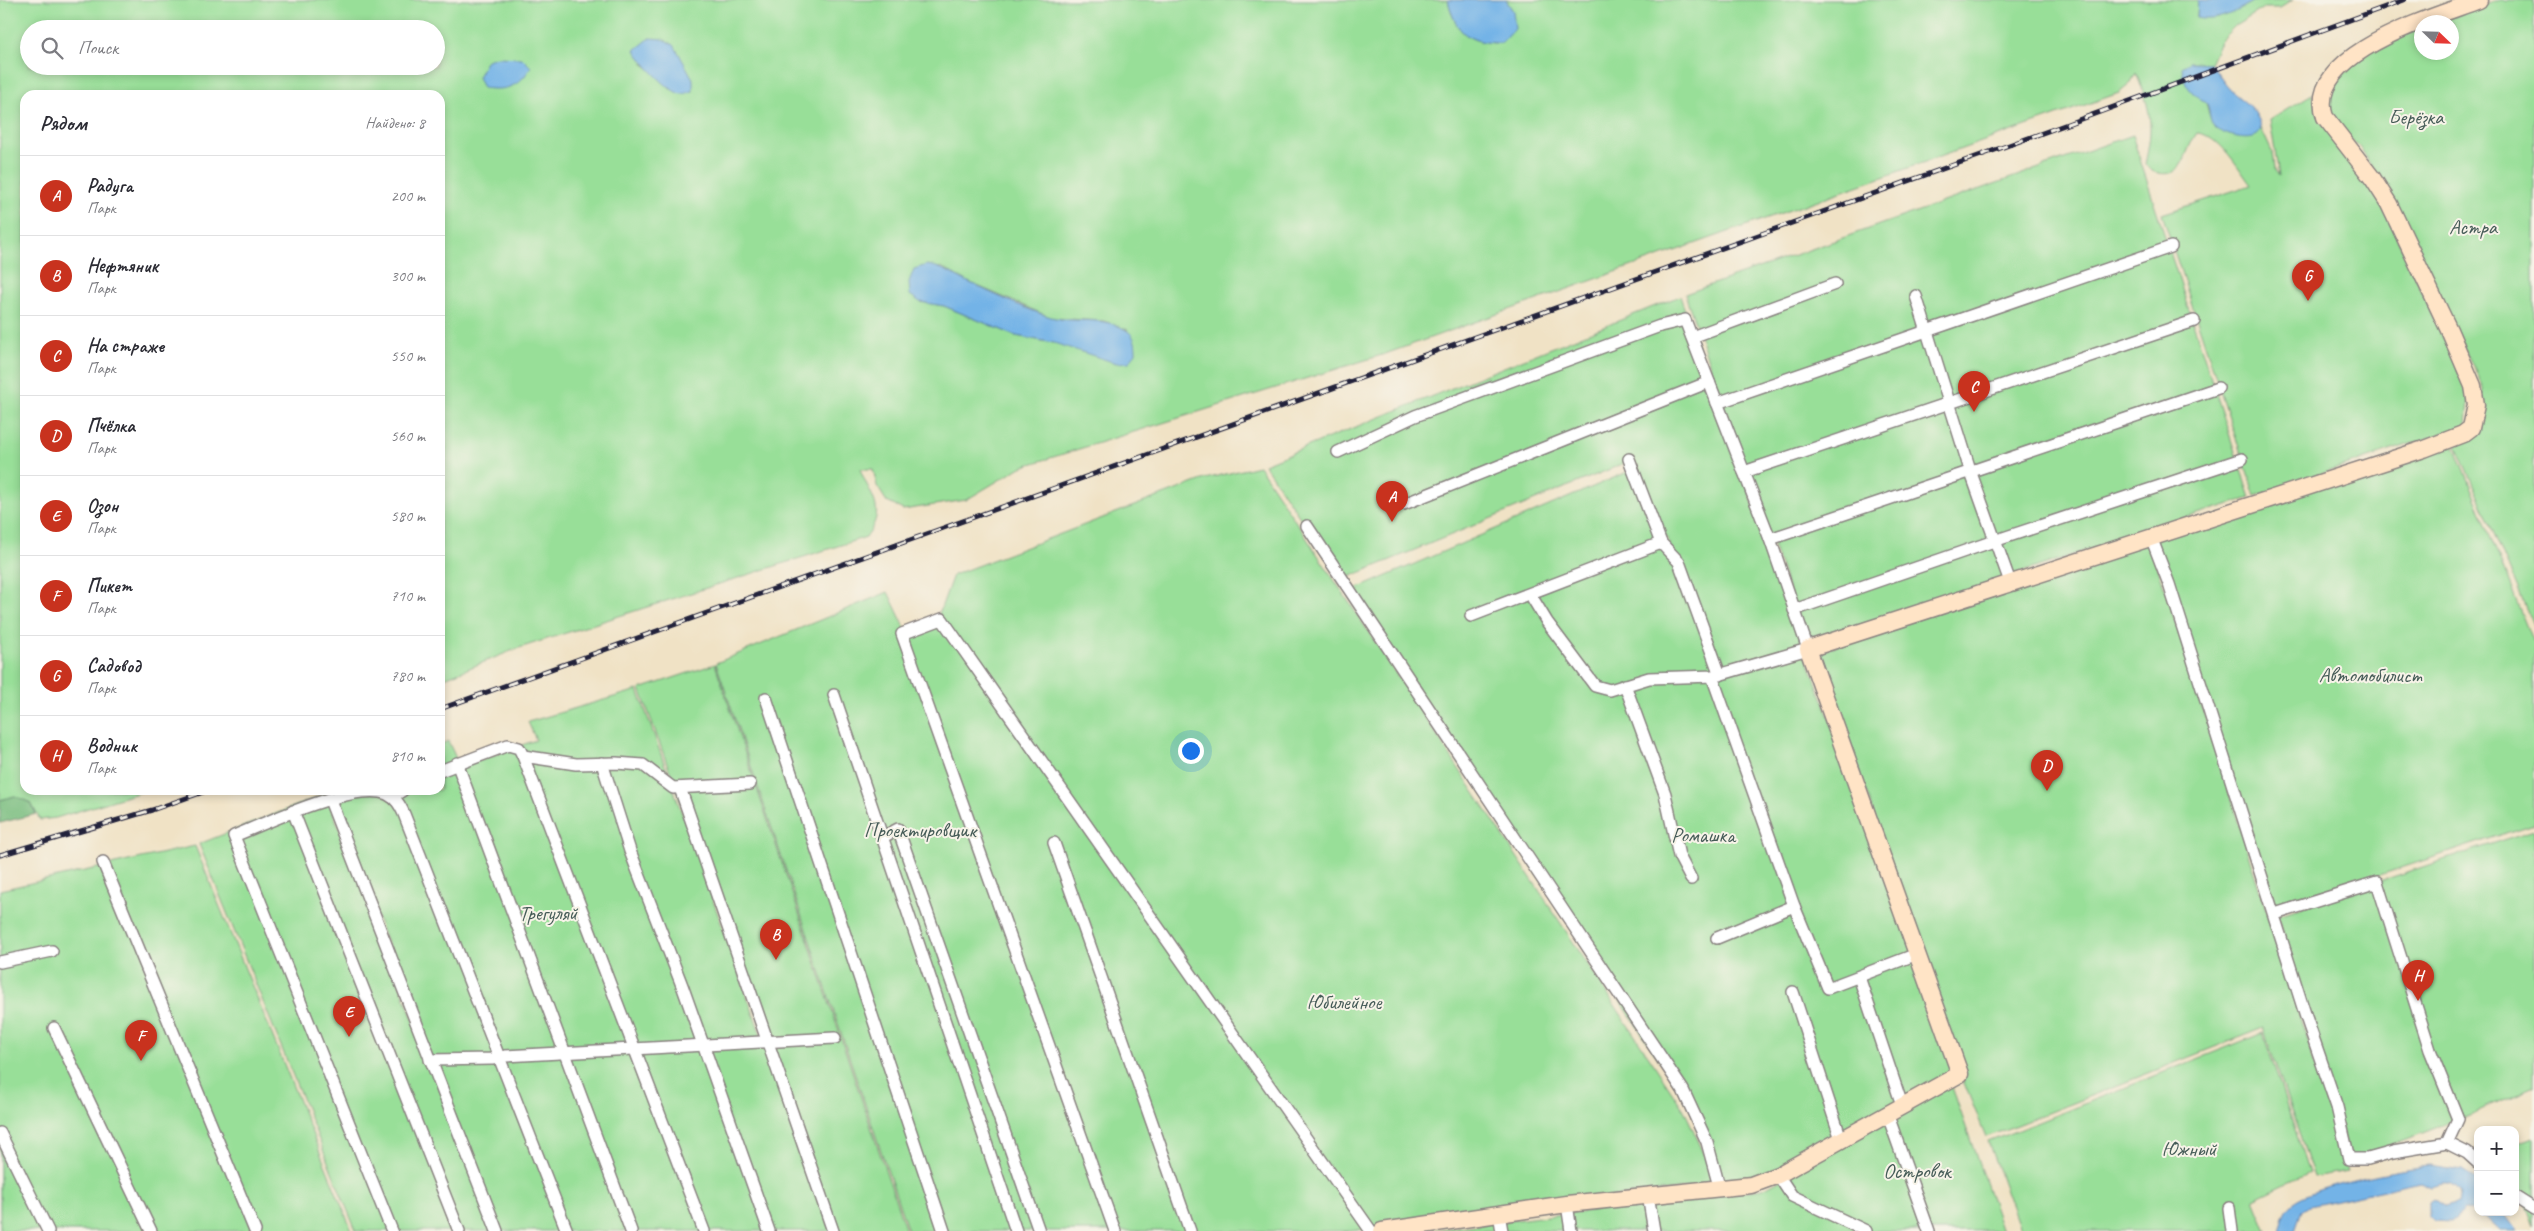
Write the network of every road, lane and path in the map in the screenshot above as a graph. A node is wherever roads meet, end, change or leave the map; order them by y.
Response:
1 (2479, 0) edge
2 (2171, 247) dead end
3 (1835, 284) dead end
4 (1916, 296) dead end
5 (2194, 321) dead end
6 (1926, 331) junction
7 (1692, 337) junction
8 (1709, 382) junction
9 (2218, 388) dead end
10 (1717, 403) junction
11 (1950, 403) junction
12 (1338, 452) dead end
13 (1629, 459) dead end
14 (2242, 459) dead end
15 (1744, 472) junction
16 (1971, 473) junction
17 (1404, 504) dead end
18 (1307, 526) dead end
19 (2151, 537) junction
20 (1770, 540) junction
21 (1994, 541) junction
22 (1661, 543) junction
23 (2010, 582) junction
24 (1530, 594) junction
25 (1794, 610) junction
26 (1471, 616) dead end
27 (1808, 650) junction
28 (1716, 676) junction
29 (1626, 685) junction
30 (834, 695) dead end
31 (766, 698) dead end
32 (523, 756) junction
33 (457, 763) junction
34 (602, 763) junction
35 (445, 769) edge
36 (750, 784) dead end
37 (680, 788) junction
38 (350, 795) edge
39 (386, 795) edge
40 (395, 795) edge
41 (392, 797) junction
42 (330, 800) junction
43 (293, 812) junction
44 (883, 836) junction
45 (1054, 843) dead end
46 (103, 862) dead end
47 (1691, 879) dead end
48 (1794, 906) junction
49 (2275, 914) junction
50 (1717, 938) dead end
51 (52, 951) dead end
52 (1918, 954) junction
53 (0, 962) edge
54 (1859, 977) junction
55 (1793, 992) dead end
56 (54, 1028) dead end
57 (835, 1038) dead end
58 (768, 1042) junction
59 (702, 1044) junction
60 (634, 1050) junction
61 (564, 1054) junction
62 (498, 1058) junction
63 (430, 1060) junction
64 (1902, 1105) junction
65 (1887, 1113) junction
66 (0, 1132) edge
67 (1840, 1140) junction
68 (2447, 1143) junction
69 (2474, 1159) edge
70 (1778, 1175) junction
71 (1720, 1190) junction
72 (1648, 1195) junction
73 (2519, 1200) edge
74 (1567, 1204) junction
75 (2229, 1208) dead end
76 (2534, 1209) edge
77 (1499, 1214) junction
78 (1432, 1227) edge
79 (48, 1231) edge
80 (151, 1231) edge
81 (255, 1231) edge
82 (392, 1231) edge
83 (459, 1231) edge
84 (497, 1231) edge
85 (567, 1231) edge
86 (631, 1231) edge
87 (704, 1231) edge
88 (769, 1231) edge
89 (833, 1231) edge
90 (944, 1231) edge
91 (1016, 1231) edge
92 (1039, 1231) edge
93 (1115, 1231) edge
94 (1190, 1231) edge
95 (1372, 1231) edge
96 (1382, 1231) edge
97 (1502, 1231) edge
98 (1571, 1231) edge
99 (1654, 1231) edge
100 (1866, 1231) edge
101 (1929, 1231) edge
102 (2232, 1231) edge

1 - 19 street
2 - 6 street
3 - 7 street
4 - 6 street
5 - 11 street
6 - 10 street
6 - 11 street
7 - 8 street
7 - 12 street
8 - 10 street
8 - 17 street
9 - 16 street
10 - 15 street
11 - 15 street
11 - 16 street
13 - 22 street
14 - 21 street
15 - 20 street
16 - 20 street
16 - 21 street
18 - 71 street
19 - 23 street
19 - 49 street
20 - 25 street
21 - 23 street
21 - 25 street
22 - 24 street
22 - 28 street
23 - 27 street
24 - 26 street
24 - 29 street
25 - 27 street
27 - 28 street
27 - 52 street
28 - 29 street
28 - 48 street
29 - 47 street
30 - 44 street
31 - 90 street
32 - 33 street
32 - 34 street
32 - 60 street
33 - 35 street
33 - 61 street
34 - 37 street
34 - 59 street
36 - 37 street
37 - 58 street
38 - 42 street
39 - 41 street
40 - 41 street
41 - 62 street
42 - 43 street
42 - 63 street
43 - 82 street
43 - 83 street
44 - 91 street
44 - 92 street
45 - 94 street
46 - 81 street
48 - 50 street
48 - 54 street
49 - 68 street
49 - 68 street
51 - 53 street
52 - 54 street
52 - 64 street
54 - 64 street
55 - 67 street
56 - 80 street
57 - 58 street
58 - 59 street
58 - 89 street
59 - 60 street
59 - 88 street
60 - 61 street
60 - 87 street
61 - 62 street
61 - 86 street
62 - 63 street
62 - 85 street
63 - 84 street
64 - 65 street
65 - 67 street
65 - 101 street
66 - 79 street
67 - 70 street
68 - 69 street
70 - 71 street
70 - 100 street
71 - 72 street
72 - 74 street
72 - 99 street
73 - 76 street
74 - 77 street
74 - 98 street
75 - 102 street
77 - 78 street
77 - 97 street
78 - 96 street
93 - 95 street

